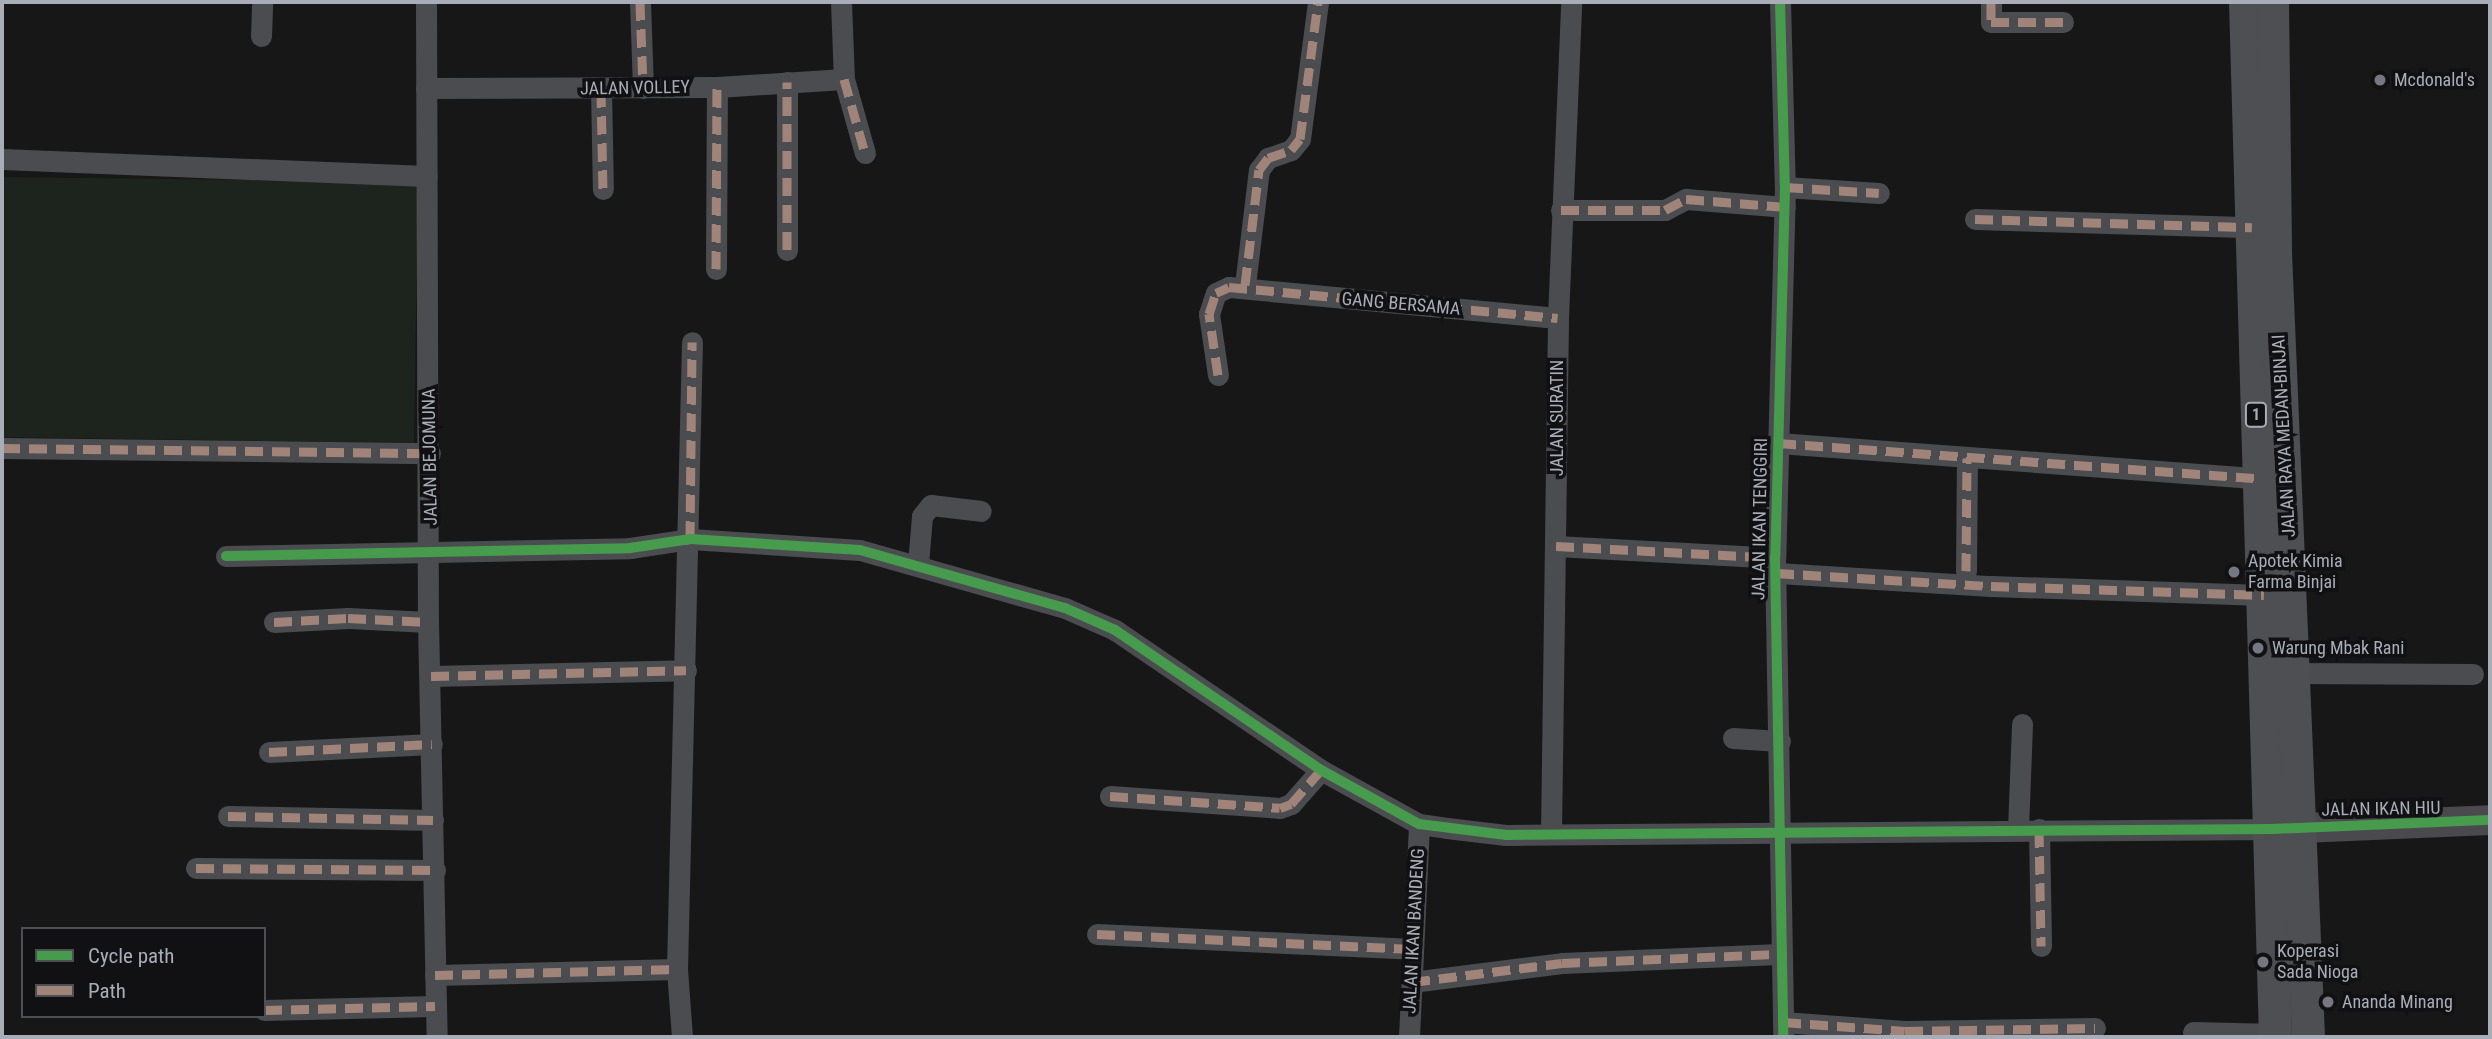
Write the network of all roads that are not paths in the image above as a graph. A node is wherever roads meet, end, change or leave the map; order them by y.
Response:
1 (262, 2) edge
2 (426, 2) edge
3 (640, 2) edge
4 (841, 2) edge
5 (1318, 2) edge
6 (1571, 2) edge
7 (1780, 2) edge
8 (1991, 2) edge
9 (2245, 2) edge
10 (2272, 2) edge
11 (2063, 22) dead end
12 (261, 36) dead end
13 (844, 79) junction
14 (788, 82) junction
15 (717, 87) junction
16 (426, 88) junction
17 (643, 88) junction
18 (601, 89) junction
19 (866, 153) dead end
20 (2, 159) edge
21 (427, 176) junction
22 (603, 189) dead end
23 (1879, 193) dead end
24 (1785, 197) junction
25 (1561, 211) junction
26 (1975, 219) dead end
27 (2252, 228) junction
28 (787, 250) dead end
29 (716, 269) dead end
30 (1245, 285) junction
31 (1558, 318) junction
32 (692, 342) dead end
33 (1219, 374) dead end
34 (1778, 443) junction
35 (2, 448) edge
36 (430, 453) junction
37 (1967, 458) junction
38 (2257, 478) junction
39 (981, 511) dead end
40 (690, 539) junction
41 (1556, 546) junction
42 (431, 554) junction
43 (226, 556) dead end
44 (918, 564) junction
45 (1776, 566) junction
46 (1966, 571) dead end
47 (2264, 595) junction
48 (274, 622) dead end
49 (429, 622) junction
50 (686, 670) junction
51 (2294, 673) junction
52 (2473, 674) dead end
53 (431, 676) junction
54 (2022, 724) dead end
55 (1733, 738) dead end
56 (1780, 741) junction
57 (432, 744) junction
58 (269, 752) dead end
59 (1321, 770) junction
60 (1110, 796) dead end
61 (228, 816) dead end
62 (433, 820) junction
63 (2490, 820) edge
64 (1419, 824) junction
65 (2287, 828) junction
66 (2029, 829) junction
67 (1780, 833) junction
68 (1551, 834) junction
69 (196, 868) dead end
70 (435, 870) junction
71 (1097, 934) dead end
72 (2041, 946) dead end
73 (1413, 949) junction
74 (1780, 954) junction
75 (677, 969) junction
76 (435, 975) junction
77 (1412, 982) junction
78 (435, 1006) junction
79 (266, 1010) edge
80 (2095, 1028) dead end
81 (1783, 1030) edge
82 (2193, 1032) dead end
83 (2275, 1035) edge
84 (436, 1037) edge
85 (682, 1037) edge
86 (1409, 1037) edge
87 (2308, 1037) edge

1 - 12 street
2 - 16 street, JALAN BEJOMUNA
3 - 17 street
4 - 13 street
5 - 30 street
6 - 25 street, JALAN SURATIN
7 - 24 street, JALAN IKAN TENGGIRI
8 - 11 street
9 - 27 main road, JALAN RAYA MEDAN-BINJAI / 1
10 - 51 main road, JALAN RAYA MEDAN-BINJAI / 1
13 - 14 street, JALAN VOLLEY
13 - 19 street
14 - 15 street, JALAN VOLLEY
14 - 28 street
15 - 17 street, JALAN VOLLEY
15 - 29 street
16 - 18 street, JALAN VOLLEY
16 - 21 street, JALAN BEJOMUNA
17 - 18 street, JALAN VOLLEY
18 - 22 street
20 - 21 street
21 - 36 street, JALAN BEJOMUNA
23 - 24 street
24 - 25 street
24 - 34 street, JALAN IKAN TENGGIRI
25 - 31 street, JALAN SURATIN
26 - 27 street
27 - 38 main road, JALAN RAYA MEDAN-BINJAI / 1
30 - 31 street, GANG BERSAMA
30 - 33 street
31 - 41 street, JALAN SURATIN
32 - 40 street
34 - 37 street
34 - 45 street, JALAN IKAN TENGGIRI
35 - 36 street
36 - 42 street, JALAN BEJOMUNA
37 - 38 street
37 - 46 street
38 - 47 main road, JALAN RAYA MEDAN-BINJAI / 1
39 - 44 street
40 - 42 street
40 - 44 street
40 - 50 street
41 - 45 street
41 - 68 street, JALAN SURATIN
42 - 43 street
42 - 49 street, JALAN BEJOMUNA
44 - 59 street
45 - 47 street
45 - 56 street, JALAN IKAN TENGGIRI
47 - 65 main road, JALAN RAYA MEDAN-BINJAI / 1
48 - 49 street
49 - 53 street, JALAN BEJOMUNA
50 - 53 street
50 - 75 street
51 - 52 street
51 - 65 main road, JALAN RAYA MEDAN-BINJAI / 1
53 - 57 street, JALAN BEJOMUNA
54 - 66 street
55 - 56 street
56 - 67 street, JALAN IKAN TENGGIRI
57 - 58 street
57 - 62 street, JALAN BEJOMUNA
59 - 60 street
59 - 64 street
61 - 62 street
62 - 70 street, JALAN BEJOMUNA
63 - 65 street, JALAN IKAN HIU
64 - 68 street
64 - 73 street, JALAN IKAN BANDENG
65 - 66 street
65 - 83 main road, JALAN RAYA MEDAN-BINJAI / 1
65 - 87 main road, JALAN RAYA MEDAN-BINJAI / 1
66 - 67 street
66 - 72 street
67 - 68 street
67 - 74 street, JALAN IKAN TENGGIRI
69 - 70 street
70 - 76 street, JALAN BEJOMUNA
71 - 73 street
73 - 77 street, JALAN IKAN BANDENG
74 - 77 street
74 - 81 street, JALAN IKAN TENGGIRI
75 - 76 street
75 - 85 street
76 - 78 street, JALAN BEJOMUNA
77 - 86 street, JALAN IKAN BANDENG
78 - 79 street
78 - 84 street, JALAN BEJOMUNA
80 - 81 street
82 - 83 street

